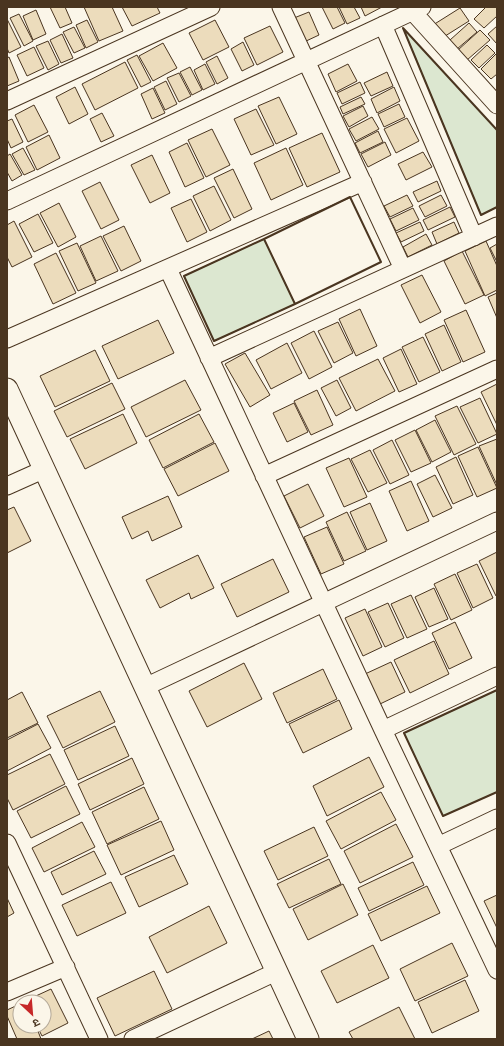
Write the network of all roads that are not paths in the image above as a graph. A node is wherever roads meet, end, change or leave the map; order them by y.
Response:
1 (210, 7) edge
2 (281, 7) edge
3 (417, 9) edge
4 (383, 25) junction
5 (307, 62) junction
6 (7, 100) edge
7 (497, 105) edge
8 (363, 182) junction
9 (7, 201) edge
10 (497, 226) edge
11 (474, 237) junction
12 (168, 269) junction
13 (403, 269) junction
14 (7, 339) edge
15 (210, 358) junction
16 (497, 369) edge
17 (7, 389) edge
18 (45, 469) junction
19 (264, 476) junction
20 (7, 486) edge
21 (497, 521) edge
22 (324, 604) junction
23 (497, 676) edge
24 (145, 687) junction
25 (383, 730) junction
26 (497, 818) edge
27 (7, 843) edge
28 (438, 846) junction
29 (66, 967) junction
30 (497, 970) edge
31 (278, 971) junction
32 (7, 992) edge
33 (99, 1039) edge
34 (133, 1039) edge
35 (308, 1039) edge

1 - 6 street
2 - 5 street
3 - 4 street
3 - 7 street
4 - 5 street
4 - 11 street
5 - 8 street
5 - 9 street
8 - 12 street
8 - 13 street
10 - 11 street
11 - 13 street
12 - 14 street
12 - 15 street
13 - 15 street
15 - 19 street
16 - 19 street
17 - 18 street
18 - 20 street
18 - 24 street
19 - 22 street
21 - 22 street
22 - 24 street
22 - 25 street
23 - 25 street
24 - 31 street
25 - 28 street
26 - 28 street
27 - 29 street
28 - 30 street
29 - 32 street
29 - 33 street
31 - 34 street
31 - 35 street

